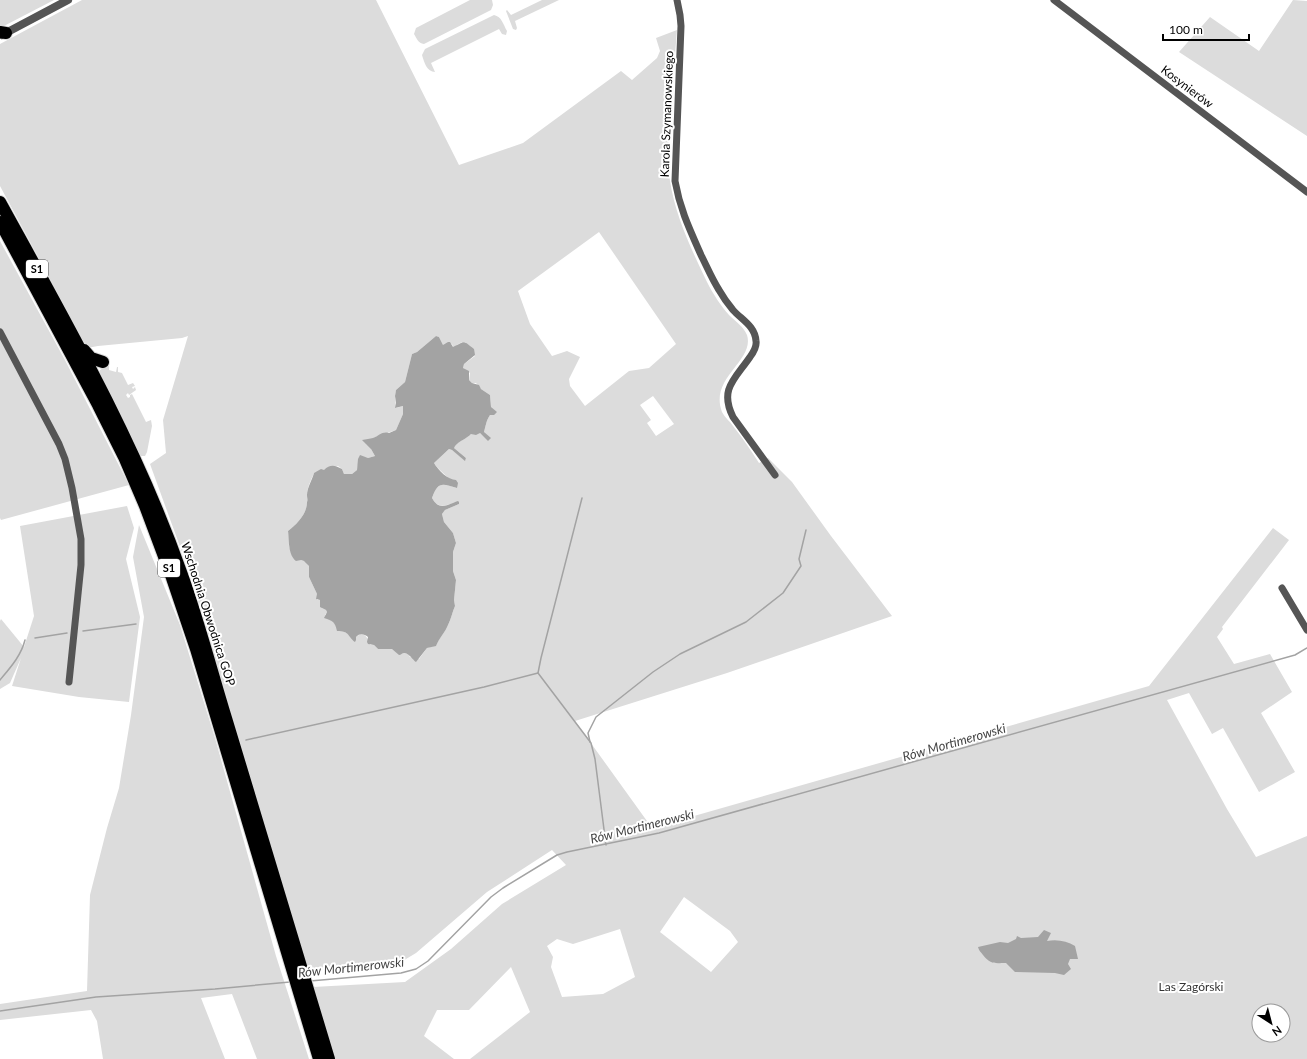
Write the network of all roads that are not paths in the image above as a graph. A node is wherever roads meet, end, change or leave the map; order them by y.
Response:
1 (68, 0) edge
2 (677, 0) edge
3 (1054, 0) edge
4 (2, 34) edge
5 (1307, 192) edge
6 (0, 202) edge
7 (0, 222) edge
8 (0, 332) edge
9 (74, 337) junction
10 (103, 362) dead end
11 (148, 464) dead end
12 (775, 475) dead end
13 (154, 501) junction
14 (1282, 588) dead end
15 (1307, 630) edge
16 (69, 682) dead end
17 (287, 935) junction
18 (319, 1043) junction
19 (319, 1059) edge
20 (329, 1059) edge

1 - 4 street
2 - 12 street, Karola Szymanowskiego
3 - 5 street, Kosynierów
6 - 9 highway, Wschodnia Obwodnica GOP / S1
7 - 17 highway, Wschodnia Obwodnica GOP / S1
8 - 16 street
9 - 10 highway
9 - 13 highway, Wschodnia Obwodnica GOP / S1
11 - 13 highway
13 - 17 highway, Wschodnia Obwodnica GOP / S1
14 - 15 street
17 - 18 highway, Wschodnia Obwodnica GOP / S1
18 - 19 highway, Wschodnia Obwodnica GOP / S1
18 - 20 highway, Wschodnia Obwodnica GOP / S1

